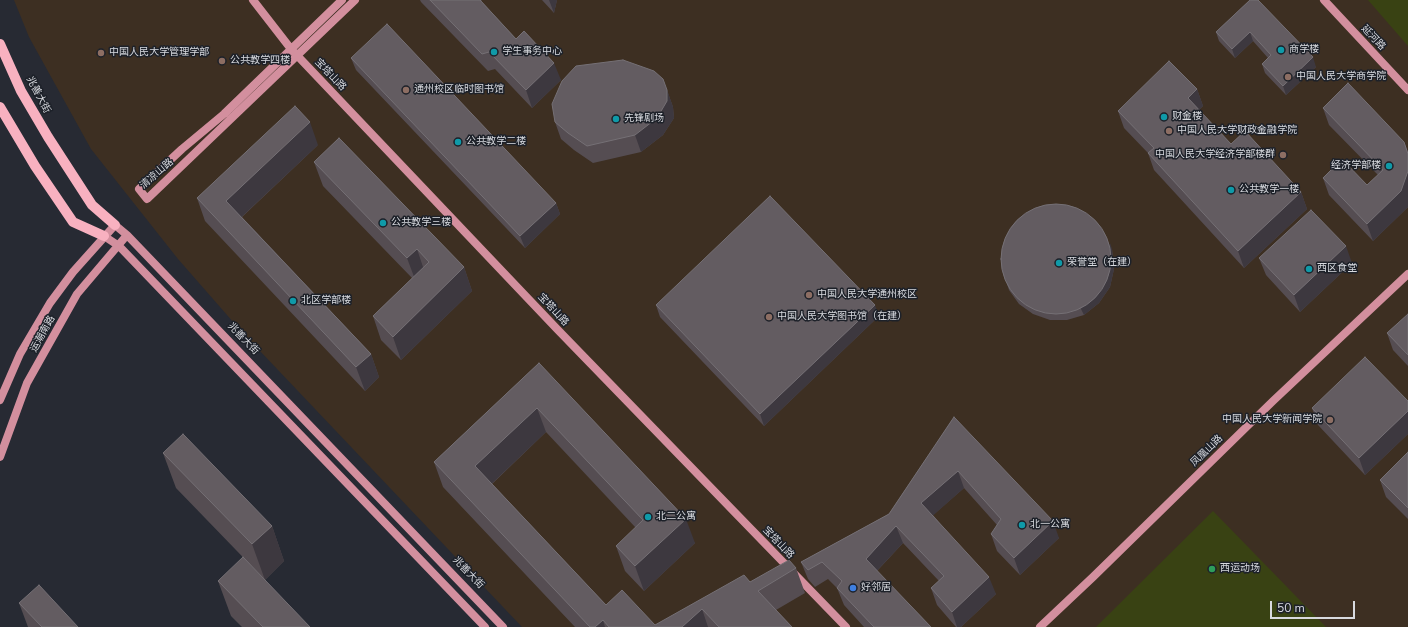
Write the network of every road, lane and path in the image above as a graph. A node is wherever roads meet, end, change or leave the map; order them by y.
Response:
1 (254, 0) edge
2 (342, 0) edge
3 (355, 0) edge
4 (1324, 0) edge
5 (0, 44) edge
6 (294, 52) junction
7 (1408, 90) edge
8 (0, 107) edge
9 (115, 225) junction
10 (127, 235) junction
11 (104, 236) junction
12 (119, 246) junction
13 (1408, 274) edge
14 (0, 400) edge
15 (0, 457) edge
16 (485, 627) edge
17 (503, 627) edge
18 (846, 627) edge
19 (1040, 627) edge

1 - 6 street, 宝塔山路
2 - 6 street, 清凉山路
3 - 6 street, 清凉山路
4 - 7 street, 延河路
5 - 9 main road, 兆善大街
6 - 6 street, 清凉山路
6 - 18 street, 宝塔山路
8 - 11 main road
9 - 10 street, 兆善大街
9 - 11 street, 运潮南路
10 - 12 street, 运潮南路
10 - 17 street, 兆善大街
11 - 12 street
11 - 14 street, 运潮南路
12 - 15 street, 运潮南路
12 - 16 street
13 - 19 street, 凤凰山路

